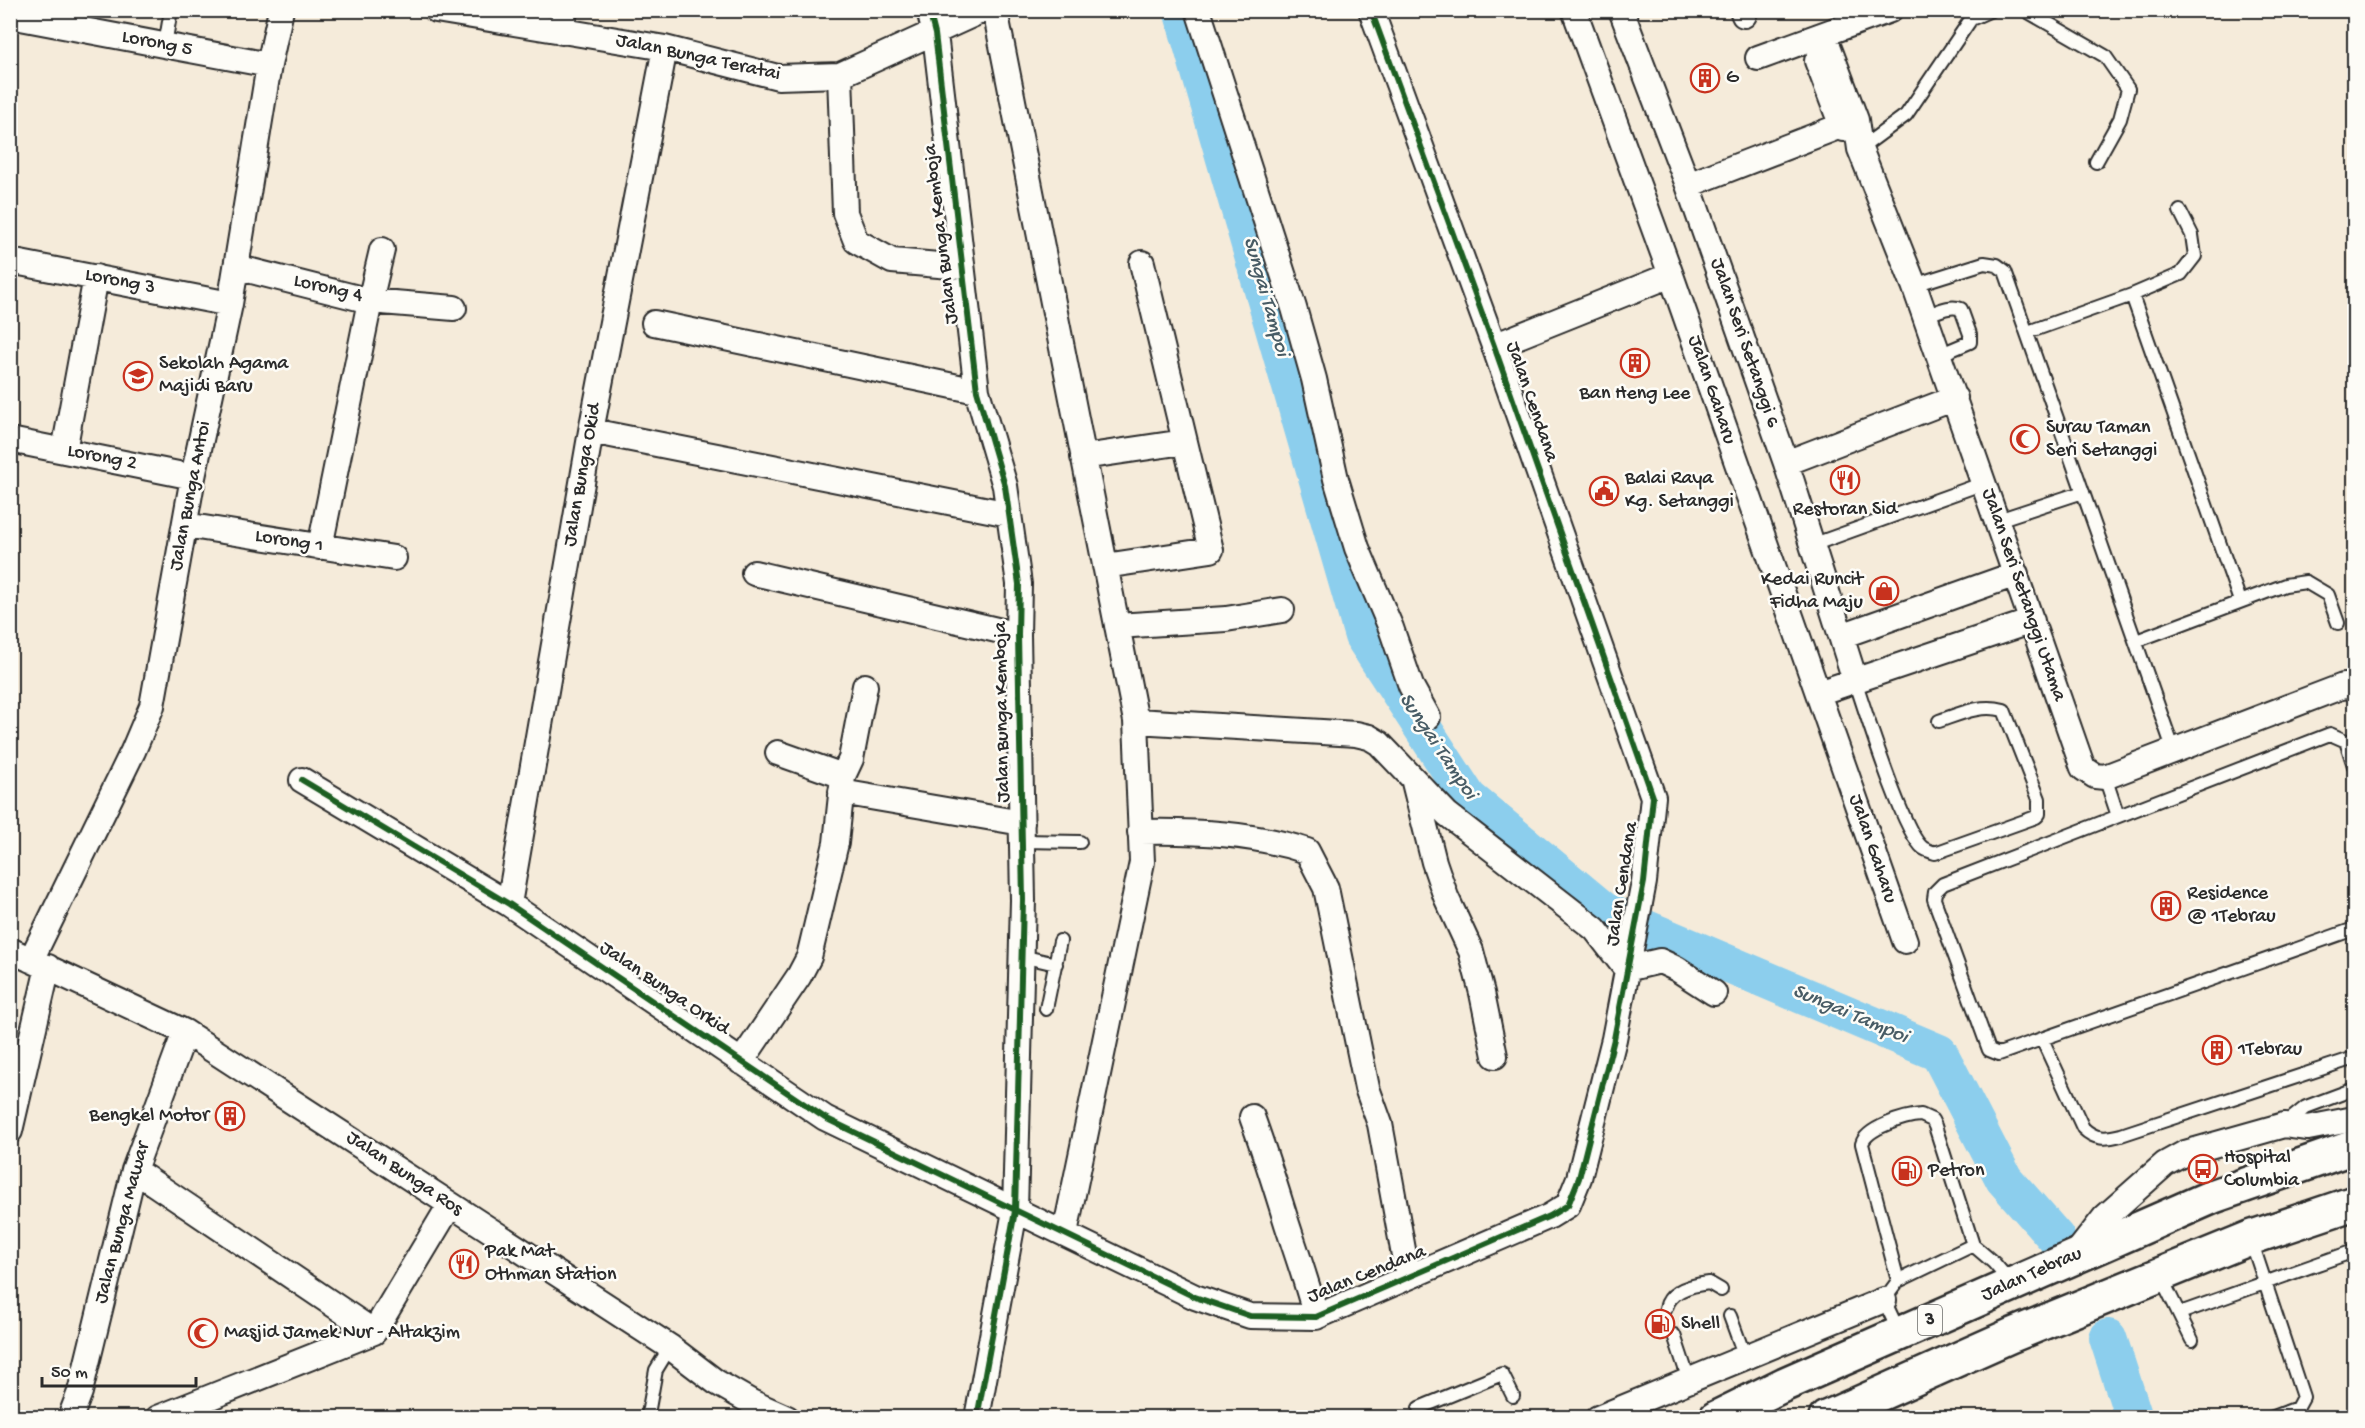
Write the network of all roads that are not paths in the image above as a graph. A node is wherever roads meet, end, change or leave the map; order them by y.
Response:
1 (171, 10) edge
2 (281, 10) edge
3 (436, 10) edge
4 (929, 10) edge
5 (983, 10) edge
6 (995, 10) edge
7 (1198, 10) edge
8 (1371, 10) edge
9 (1574, 10) edge
10 (1621, 10) edge
11 (1890, 10) edge
12 (1991, 10) edge
13 (2025, 10) edge
14 (10, 16) edge
15 (563, 21) edge
16 (935, 34) junction
17 (1817, 37) junction
18 (165, 45) junction
19 (666, 48) junction
20 (1758, 58) dead end
21 (269, 65) junction
22 (840, 75) junction
23 (1848, 124) junction
24 (1860, 149) junction
25 (2096, 162) dead end
26 (1688, 186) junction
27 (2180, 211) dead end
28 (382, 250) dead end
29 (10, 261) edge
30 (1143, 263) dead end
31 (236, 267) junction
32 (962, 267) junction
33 (1671, 275) junction
34 (96, 277) junction
35 (1914, 285) junction
36 (2132, 295) junction
37 (370, 301) junction
38 (230, 304) junction
39 (454, 308) dead end
40 (1925, 316) junction
41 (654, 323) dead end
42 (2028, 332) junction
43 (1494, 346) junction
44 (1939, 355) junction
45 (977, 392) junction
46 (1954, 398) junction
47 (591, 431) junction
48 (10, 440) edge
49 (1184, 442) junction
50 (64, 451) junction
51 (1083, 457) junction
52 (1786, 463) junction
53 (194, 477) junction
54 (1984, 483) junction
55 (2083, 492) junction
56 (1009, 514) junction
57 (1998, 520) junction
58 (185, 525) junction
59 (1812, 546) junction
60 (320, 547) junction
61 (394, 558) dead end
62 (1105, 566) junction
63 (754, 573) dead end
64 (2016, 574) junction
65 (2240, 602) junction
66 (1282, 610) dead end
67 (2032, 621) junction
68 (2338, 623) dead end
69 (1117, 626) junction
70 (1018, 635) junction
71 (1841, 636) junction
72 (2136, 641) junction
73 (1855, 680) junction
74 (865, 686) dead end
75 (2355, 687) edge
76 (1818, 693) junction
77 (1428, 717) dead end
78 (1939, 721) dead end
79 (1136, 722) junction
80 (2174, 751) junction
81 (778, 753) dead end
82 (2355, 766) edge
83 (2105, 777) junction
84 (1413, 779) junction
85 (302, 780) dead end
86 (842, 784) junction
87 (2118, 816) junction
88 (1022, 832) junction
89 (1140, 832) junction
90 (1080, 842) dead end
91 (509, 904) junction
92 (2355, 929) edge
93 (1060, 941) dead end
94 (1905, 941) dead end
95 (1021, 956) junction
96 (30, 959) edge
97 (1628, 963) junction
98 (1056, 964) junction
99 (1714, 993) dead end
100 (1046, 1009) dead end
101 (185, 1032) junction
102 (2042, 1039) junction
103 (1495, 1056) dead end
104 (2355, 1058) edge
105 (741, 1062) junction
106 (2355, 1089) edge
107 (1252, 1118) dead end
108 (2355, 1119) edge
109 (2284, 1125) junction
110 (10, 1131) edge
111 (2355, 1148) edge
112 (134, 1170) junction
113 (2355, 1203) edge
114 (450, 1205) junction
115 (1015, 1211) junction
116 (1065, 1233) junction
117 (2250, 1238) junction
118 (1973, 1245) junction
119 (2355, 1251) edge
120 (2074, 1257) junction
121 (2160, 1275) junction
122 (1408, 1277) junction
123 (1899, 1281) junction
124 (2266, 1283) junction
125 (2012, 1284) junction
126 (1721, 1290) dead end
127 (1884, 1300) junction
128 (1666, 1308) dead end
129 (2180, 1313) junction
130 (1730, 1316) dead end
131 (1316, 1317) junction
132 (374, 1332) junction
133 (1900, 1334) junction
134 (1674, 1335) dead end
135 (2192, 1340) dead end
136 (670, 1347) junction
137 (1769, 1347) junction
138 (1745, 1357) junction
139 (1689, 1380) junction
140 (1785, 1384) junction
141 (1513, 1396) dead end
142 (980, 1413) edge
143 (648, 1414) dead end
144 (1599, 1417) edge
145 (70, 1418) edge
146 (158, 1418) edge
147 (787, 1418) edge
148 (1424, 1418) edge
149 (1716, 1418) edge
150 (1826, 1418) edge
151 (2271, 1418) edge

1 - 18 lane
2 - 21 street, Jalan Bunga Antoi
3 - 15 street, Jalan Bunga Teratai
4 - 16 street, Jalan Bunga Kemboja
5 - 16 street, Jalan Bunga Teratai
6 - 51 street
7 - 77 street
8 - 43 street, Jalan Cendana
9 - 33 street, Jalan Gaharu
10 - 26 street, Jalan Seri Setanggi 6
11 - 17 street
12 - 24 lane
13 - 25 lane
14 - 18 street, Lorong 5
15 - 19 street, Jalan Bunga Teratai
16 - 22 street, Jalan Bunga Teratai
16 - 32 street, Jalan Bunga Kemboja
17 - 20 street
17 - 23 street, Jalan Seri Setanggi Utama
18 - 21 street, Lorong 5
19 - 22 street, Jalan Bunga Teratai
19 - 47 street, Jalan Bunga Okid
21 - 31 street, Jalan Bunga Antoi
22 - 32 street
23 - 24 street, Jalan Seri Setanggi Utama
23 - 26 street
24 - 35 street, Jalan Seri Setanggi Utama
26 - 52 street, Jalan Seri Setanggi 6
27 - 36 lane
28 - 37 street, Lorong 4
29 - 34 street, Lorong 3
30 - 49 street
31 - 37 street, Lorong 4
31 - 38 street, Jalan Bunga Antoi
32 - 45 street, Jalan Bunga Kemboja
33 - 43 street
33 - 76 street, Jalan Gaharu
34 - 38 street, Lorong 3
34 - 50 street
35 - 40 street, Jalan Seri Setanggi Utama
35 - 42 lane
36 - 42 lane
36 - 65 lane
37 - 39 street
37 - 60 street
38 - 53 street, Jalan Bunga Antoi
40 - 44 street, Jalan Seri Setanggi Utama
40 - 44 lane
41 - 45 street
42 - 55 lane
43 - 97 street, Jalan Cendana
44 - 46 street, Jalan Seri Setanggi Utama
45 - 56 street, Jalan Bunga Kemboja
46 - 52 street
46 - 54 street, Jalan Seri Setanggi Utama
47 - 56 street
47 - 91 street, Jalan Bunga Okid
48 - 50 street, Lorong 2
49 - 51 street
49 - 62 street
50 - 53 street, Lorong 2
51 - 62 street
52 - 59 street, Jalan Seri Setanggi 6
53 - 58 street, Jalan Bunga Antoi
54 - 57 street, Jalan Seri Setanggi Utama
54 - 59 lane
55 - 57 lane
55 - 72 lane
56 - 70 street, Jalan Bunga Kemboja
57 - 64 street, Jalan Seri Setanggi Utama
58 - 60 street, Lorong 1
58 - 96 street, Jalan Bunga Antoi
59 - 71 street, Jalan Seri Setanggi 6
60 - 61 street, Lorong 1
62 - 69 street
63 - 70 street
64 - 67 street, Jalan Seri Setanggi Utama
64 - 71 street
65 - 68 lane
65 - 72 lane
66 - 69 street
67 - 73 street
67 - 83 street, Jalan Seri Setanggi Utama
69 - 79 street
70 - 88 street, Jalan Bunga Kemboja
71 - 73 street, Jalan Seri Setanggi 6
72 - 80 lane
73 - 76 street
73 - 78 lane
74 - 86 street
75 - 80 street
76 - 94 street, Jalan Gaharu
79 - 84 street
79 - 89 street
80 - 83 street
81 - 86 street
82 - 87 lane
83 - 87 lane
84 - 97 street
84 - 103 street
85 - 91 street, Jalan Bunga Orkid
86 - 88 street
86 - 105 street
87 - 102 lane
88 - 90 lane
88 - 95 street, Jalan Bunga Kemboja
89 - 116 street
89 - 122 street
91 - 105 street, Jalan Bunga Orkid
92 - 102 lane
93 - 98 lane
95 - 98 lane
95 - 115 street, Jalan Bunga Kemboja
96 - 101 street, Jalan Bunga Ros
96 - 110 street
97 - 99 street
97 - 122 street, Jalan Cendana
98 - 100 lane
101 - 112 street, Jalan Bunga Mawar
101 - 114 street, Jalan Bunga Ros
102 - 104 lane
105 - 115 street, Jalan Bunga Orkid
106 - 109 lane
107 - 131 street
108 - 109 street
109 - 120 street
111 - 120 highway, Jalan Tebrau / 3
112 - 132 street
112 - 145 street, Jalan Bunga Mawar
113 - 117 highway, 3
114 - 132 street
114 - 136 street, Jalan Bunga Ros
115 - 116 street, Jalan Cendana
115 - 142 street, Jalan Bunga Kemboja
116 - 131 street, Jalan Cendana
117 - 121 highway, 3
117 - 124 lane
118 - 123 lane
118 - 123 lane
118 - 125 lane
119 - 124 lane
120 - 125 highway, Jalan Tebrau / 3
121 - 129 lane
121 - 150 highway, 3
122 - 131 street, Jalan Cendana
123 - 127 lane
124 - 129 lane
124 - 151 lane
125 - 133 highway, Jalan Tebrau / 3
126 - 128 lane
127 - 133 lane
127 - 137 street
129 - 135 lane
130 - 138 lane
132 - 146 street
133 - 140 highway, Jalan Tebrau / 3
134 - 139 lane
136 - 143 lane
136 - 147 street, Jalan Bunga Ros
137 - 138 street
137 - 140 street
138 - 139 street
139 - 144 street
140 - 149 highway, Jalan Tebrau / 3
141 - 148 lane

